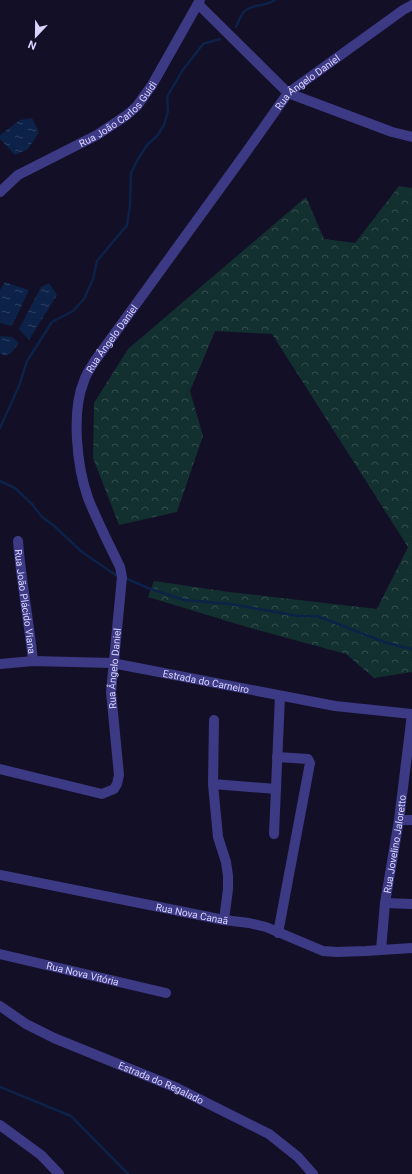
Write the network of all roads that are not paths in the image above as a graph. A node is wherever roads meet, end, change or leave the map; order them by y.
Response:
1 (199, 2) edge
2 (412, 5) edge
3 (288, 93) junction
4 (412, 137) edge
5 (0, 192) edge
6 (18, 541) dead end
7 (32, 661) junction
8 (112, 663) junction
9 (0, 664) edge
10 (280, 696) junction
11 (412, 714) edge
12 (214, 720) dead end
13 (277, 757) junction
14 (0, 769) edge
15 (213, 784) junction
16 (276, 789) junction
17 (399, 820) junction
18 (412, 820) edge
19 (274, 834) dead end
20 (0, 875) edge
21 (385, 903) junction
22 (412, 904) edge
23 (224, 920) junction
24 (278, 933) junction
25 (412, 948) edge
26 (381, 950) junction
27 (0, 954) edge
28 (166, 993) dead end
29 (0, 1006) edge
30 (0, 1125) edge
31 (59, 1174) edge
32 (313, 1174) edge

1 - 3 street
1 - 5 street, Rua João Carlos Guidi
2 - 3 street, Rua Ângelo Daniel
3 - 4 street
3 - 8 street, Rua Ângelo Daniel
6 - 7 street, Rua João Plácido Viana
7 - 8 street, Estrada do Carneiro
7 - 9 street, Estrada do Carneiro
8 - 10 street, Estrada do Carneiro
8 - 14 street, Rua Ângelo Daniel
10 - 11 street, Estrada do Carneiro
10 - 13 street
11 - 17 street, Rua Jovelino Jaloretto
12 - 15 street
13 - 16 street
13 - 24 street
15 - 16 street
15 - 23 street
16 - 19 street
17 - 18 street
17 - 21 street, Rua Jovelino Jaloretto
20 - 23 street, Rua Nova Canaã
21 - 22 street
21 - 26 street, Rua Jovelino Jaloretto
23 - 24 street, Rua Nova Canaã
24 - 26 street, Rua Nova Canaã
25 - 26 street, Rua Nova Canaã
27 - 28 street, Rua Nova Vitória
29 - 32 street, Estrada do Regalado
30 - 31 street

